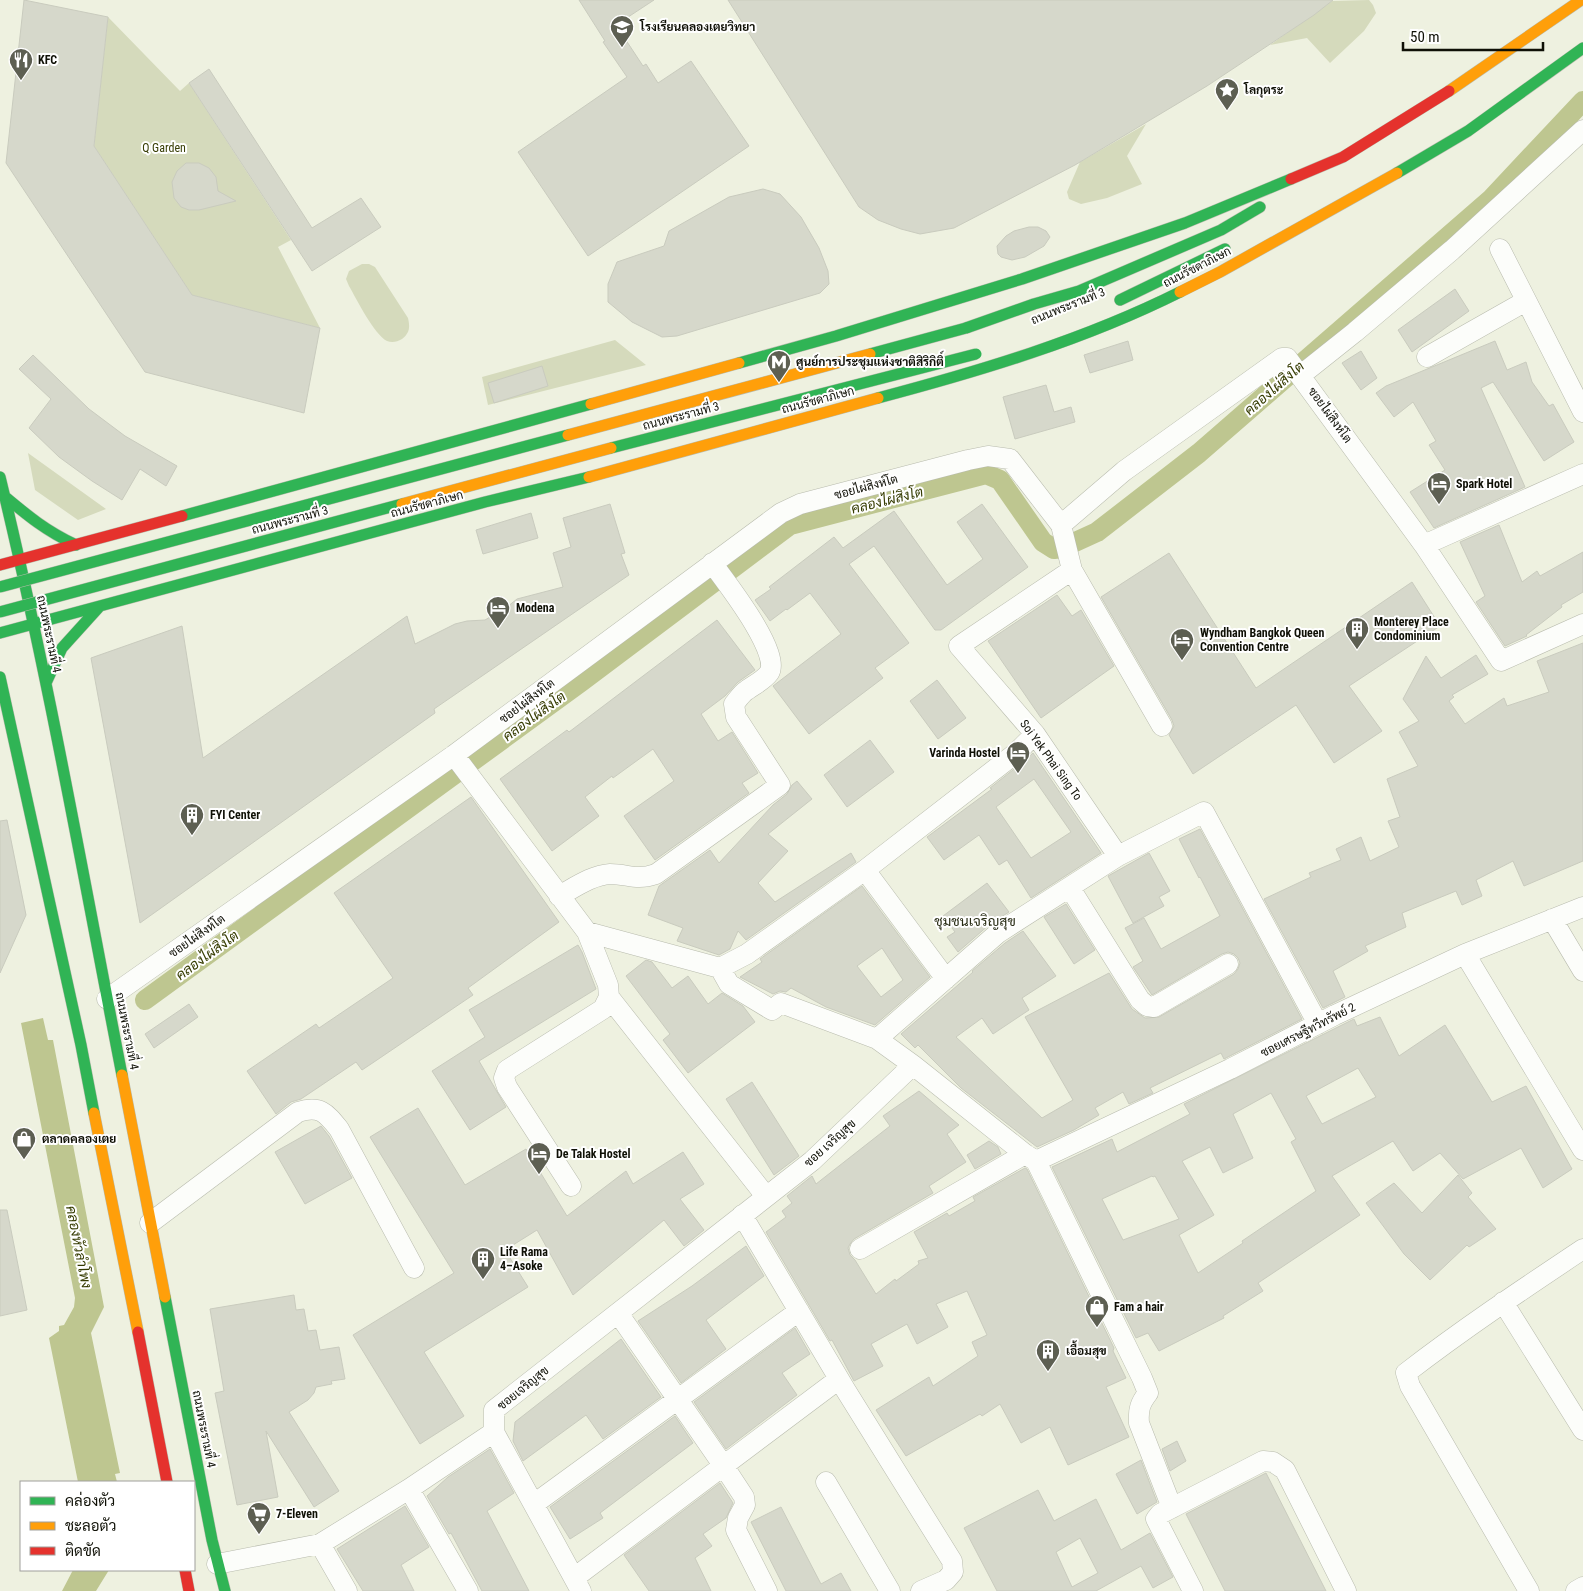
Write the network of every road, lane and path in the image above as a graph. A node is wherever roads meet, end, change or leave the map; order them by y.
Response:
1 (1581, 0) edge
2 (1583, 48) edge
3 (1583, 130) edge
4 (1343, 157) junction
5 (1352, 199) junction
6 (1271, 231) dead end
7 (1235, 245) dead end
8 (1500, 249) dead end
9 (1526, 300) junction
10 (1108, 305) dead end
11 (980, 353) dead end
12 (1427, 356) dead end
13 (1301, 375) junction
14 (1583, 412) edge
15 (464, 440) junction
16 (1583, 474) edge
17 (0, 477) edge
18 (3, 495) junction
19 (485, 502) junction
20 (1062, 530) junction
21 (76, 545) junction
22 (1424, 545) junction
23 (20, 560) junction
24 (0, 565) edge
25 (1071, 565) junction
26 (715, 567) junction
27 (0, 587) edge
28 (100, 605) junction
29 (0, 612) edge
30 (32, 623) junction
31 (1583, 624) edge
32 (0, 632) edge
33 (0, 678) edge
34 (46, 683) junction
35 (2, 691) edge
36 (1162, 726) dead end
37 (1035, 734) junction
38 (457, 759) junction
39 (1118, 856) junction
40 (865, 870) junction
41 (1070, 888) junction
42 (559, 896) junction
43 (1583, 907) edge
44 (1552, 919) junction
45 (587, 932) junction
46 (1465, 954) junction
47 (1228, 964) dead end
48 (720, 968) junction
49 (1583, 971) edge
50 (946, 979) junction
51 (609, 997) junction
52 (107, 999) junction
53 (1318, 1024) junction
54 (877, 1039) junction
55 (913, 1065) junction
56 (1583, 1150) edge
57 (1030, 1157) junction
58 (571, 1186) dead end
59 (765, 1195) junction
60 (742, 1215) junction
61 (150, 1223) junction
62 (860, 1249) dead end
63 (1583, 1249) edge
64 (414, 1268) dead end
65 (1503, 1302) junction
66 (799, 1311) junction
67 (618, 1313) junction
68 (839, 1379) junction
69 (678, 1400) junction
70 (1583, 1430) edge
71 (494, 1432) junction
72 (724, 1465) junction
73 (167, 1481) edge
74 (826, 1482) dead end
75 (409, 1489) junction
76 (534, 1504) junction
77 (1172, 1508) junction
78 (320, 1544) junction
79 (217, 1564) junction
80 (185, 1571) edge
81 (578, 1584) edge
82 (1583, 1587) edge
83 (189, 1591) edge
84 (226, 1591) edge
85 (347, 1591) edge
86 (468, 1591) edge
87 (767, 1591) edge
88 (890, 1591) edge
89 (921, 1591) edge
90 (1193, 1591) edge
91 (1346, 1591) edge
92 (1530, 1591) edge
93 (1576, 1591) edge

1 - 4 main road
2 - 5 main road, ถนนรัชดาภิเษก
3 - 13 street
4 - 15 main road
4 - 27 main road, ถนนพระรามที่ 3, bridge
5 - 6 main road
5 - 19 main road, ถนนรัชดาภิเษก
7 - 10 main road, ถนนพระรามที่ 3
8 - 9 street
9 - 12 street
9 - 14 street
11 - 29 main road, ถนนพระรามที่ 3, bridge
13 - 20 street, ซอยไผ่สิงห์โต
13 - 22 street, ซอยไผ่สิงห์โต
15 - 19 main road
15 - 21 main road
16 - 22 street
17 - 18 main road, ถนนพระรามที่ 4
18 - 21 main road
18 - 23 main road, ถนนพระรามที่ 4
19 - 28 main road, ถนนรัชดาภิเษก
20 - 25 street
20 - 26 street, ซอยไผ่สิงห์โต
21 - 23 main road
22 - 31 street, ซอยไผ่สิงห์โต
23 - 24 main road
23 - 30 main road, ถนนพระรามที่ 4
25 - 36 street
25 - 37 street, Soi Yek Phai Sing To
26 - 38 street, ซอยไผ่สิงห์โต
26 - 42 street
28 - 30 main road, ถนนรัชดาภิเษก
28 - 34 main road
30 - 32 main road, ถนนรัชดาภิเษก
30 - 34 main road, ถนนพระรามที่ 4
33 - 35 main road
34 - 52 main road, ถนนพระรามที่ 4
35 - 73 main road
37 - 39 street, Soi Yek Phai Sing To
37 - 40 street
38 - 42 street
38 - 52 street, ซอยไผ่สิงห์โต
39 - 41 street
39 - 53 street
40 - 48 street
40 - 50 street
41 - 47 street
41 - 50 street
42 - 45 street
43 - 44 street, ซอยเศรษฐีทวีทรัพย์ 2
44 - 46 street, ซอยเศรษฐีทวีทรัพย์ 2
44 - 49 street
45 - 48 street
45 - 51 street
46 - 53 street, ซอยเศรษฐีทวีทรัพย์ 2
46 - 56 street
48 - 54 street
50 - 54 street
51 - 58 street
51 - 59 street
52 - 61 main road, ถนนพระรามที่ 4
53 - 57 street, ซอยเศรษฐีทวีทรัพย์ 2
54 - 55 street
55 - 57 street
55 - 59 street, ซอย เจริญสุข
57 - 62 street, ซอยเศรษฐีทวีทรัพย์ 2
57 - 77 street
59 - 60 street, ซอย เจริญสุข
60 - 66 street
60 - 67 street, ซอยเจริญสุข
61 - 64 street
61 - 79 main road, ถนนพระรามที่ 4
63 - 65 street
65 - 70 street
65 - 92 street
66 - 68 street
66 - 69 street
67 - 69 street
67 - 71 street, ซอยเจริญสุข
68 - 72 street
68 - 89 street
69 - 72 street
69 - 76 street
71 - 75 street
71 - 76 street
72 - 81 street
72 - 87 street
74 - 88 street
75 - 78 street
75 - 86 street
76 - 81 street
77 - 90 street
77 - 91 street
78 - 79 street
78 - 85 street
79 - 84 main road, ถนนพระรามที่ 4
80 - 83 main road
82 - 93 street

